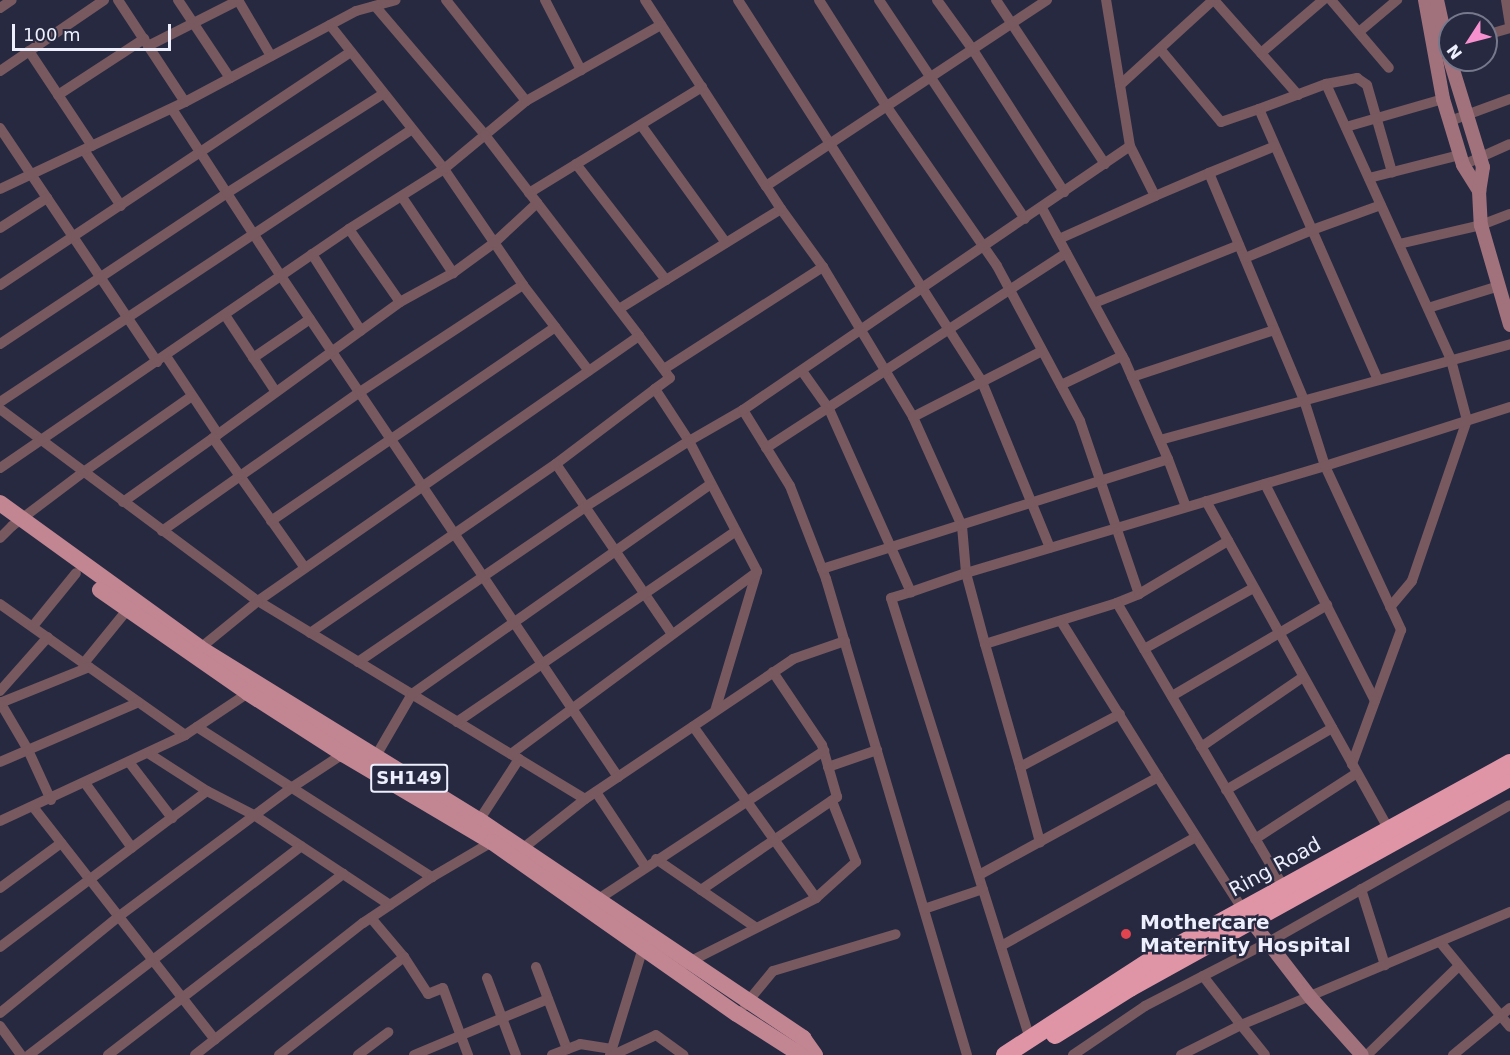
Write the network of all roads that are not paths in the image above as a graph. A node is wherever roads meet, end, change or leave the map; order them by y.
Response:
1 (12, 0) edge
2 (104, 0) edge
3 (118, 0) edge
4 (178, 0) edge
5 (238, 0) edge
6 (396, 0) edge
7 (446, 0) edge
8 (545, 0) edge
9 (645, 0) edge
10 (738, 0) edge
11 (819, 0) edge
12 (879, 0) edge
13 (937, 0) edge
14 (996, 0) edge
15 (1047, 0) edge
16 (1106, 0) edge
17 (1214, 0) edge
18 (1323, 0) edge
19 (1331, 0) edge
20 (1397, 0) edge
21 (1425, 0) edge
22 (1506, 0) edge
23 (360, 4) edge
24 (375, 6) junction
25 (0, 9) edge
26 (192, 22) junction
27 (1011, 24) junction
28 (330, 25) junction
29 (661, 25) junction
30 (1510, 27) edge
31 (1359, 32) junction
32 (1438, 33) edge
33 (146, 43) junction
34 (1160, 49) junction
35 (973, 50) junction
36 (29, 51) junction
37 (351, 52) junction
38 (1261, 53) junction
39 (271, 56) junction
40 (1389, 68) dead end
41 (581, 70) junction
42 (0, 71) edge
43 (1445, 72) edge
44 (1452, 72) edge
45 (932, 77) junction
46 (230, 78) junction
47 (1326, 84) junction
48 (1120, 85) junction
49 (702, 87) junction
50 (383, 94) junction
51 (58, 95) junction
52 (1298, 95) junction
53 (1443, 99) junction
54 (1510, 99) edge
55 (526, 101) junction
56 (185, 102) junction
57 (887, 107) junction
58 (172, 108) junction
59 (1259, 109) junction
60 (1467, 115) junction
61 (1376, 118) junction
62 (1450, 121) junction
63 (641, 125) junction
64 (1346, 127) junction
65 (0, 128) edge
66 (411, 130) junction
67 (485, 135) junction
68 (1510, 144) edge
69 (828, 145) junction
70 (1275, 146) junction
71 (1130, 147) junction
72 (88, 148) junction
73 (201, 153) junction
74 (1479, 158) junction
75 (1461, 160) junction
76 (576, 164) junction
77 (1105, 164) junction
78 (444, 169) junction
79 (1392, 172) junction
80 (1209, 173) junction
81 (31, 174) junction
82 (1369, 178) junction
83 (766, 186) junction
84 (0, 189) edge
85 (1479, 191) junction
86 (1064, 192) junction
87 (227, 193) junction
88 (529, 193) junction
89 (1155, 196) junction
90 (402, 197) junction
91 (47, 198) junction
92 (537, 203) junction
93 (1381, 205) junction
94 (121, 206) junction
95 (1042, 208) junction
96 (781, 210) junction
97 (1510, 214) edge
98 (1025, 219) junction
99 (1481, 225) junction
100 (0, 228) edge
101 (349, 229) junction
102 (1312, 230) junction
103 (253, 233) junction
104 (73, 238) junction
105 (1059, 239) junction
106 (494, 243) junction
107 (726, 243) junction
108 (1399, 244) junction
109 (1239, 245) junction
110 (985, 248) junction
111 (1066, 253) junction
112 (312, 254) junction
113 (1245, 258) junction
114 (823, 267) junction
115 (453, 273) junction
116 (281, 276) junction
117 (99, 278) junction
118 (666, 280) junction
119 (0, 285) edge
120 (523, 285) junction
121 (1499, 286) junction
122 (923, 289) junction
123 (1011, 291) junction
124 (400, 302) junction
125 (1094, 303) junction
126 (1428, 308) junction
127 (619, 309) junction
128 (225, 315) junction
129 (126, 317) junction
130 (310, 319) junction
131 (1510, 325) edge
132 (555, 327) junction
133 (862, 330) junction
134 (1274, 330) junction
135 (361, 331) junction
136 (949, 331) junction
137 (639, 336) junction
138 (0, 344) edge
139 (1510, 344) edge
140 (332, 351) junction
141 (1042, 351) junction
142 (1122, 356) junction
143 (253, 358) junction
144 (161, 359) junction
145 (1451, 360) junction
146 (664, 369) junction
147 (589, 371) junction
148 (802, 371) junction
149 (887, 372) junction
150 (1132, 377) junction
151 (1378, 380) junction
152 (982, 382) junction
153 (1061, 385) junction
154 (655, 389) junction
155 (276, 392) junction
156 (360, 392) junction
157 (192, 396) junction
158 (1304, 400) junction
159 (0, 402) edge
160 (1510, 406) edge
161 (0, 409) edge
162 (829, 409) junction
163 (743, 410) junction
164 (913, 417) junction
165 (1467, 420) junction
166 (215, 436) junction
167 (391, 438) junction
168 (38, 440) junction
169 (1160, 440) junction
170 (688, 441) junction
171 (766, 448) junction
172 (1168, 459) junction
173 (556, 464) junction
174 (1325, 466) junction
175 (0, 468) edge
176 (82, 472) junction
177 (240, 477) junction
178 (1101, 482) junction
179 (711, 484) junction
180 (1265, 484) junction
181 (423, 486) junction
182 (1206, 501) junction
183 (123, 502) junction
184 (0, 503) edge
185 (1032, 504) junction
186 (585, 507) junction
187 (1186, 507) junction
188 (271, 521) junction
189 (8, 525) edge
190 (962, 526) junction
191 (1116, 528) junction
192 (162, 531) junction
193 (736, 531) junction
194 (456, 535) junction
195 (1228, 542) junction
196 (893, 547) junction
197 (1050, 548) junction
198 (615, 551) junction
199 (305, 568) junction
200 (822, 569) junction
201 (757, 571) junction
202 (76, 573) junction
203 (966, 573) junction
204 (483, 576) junction
205 (1253, 588) junction
206 (911, 592) junction
207 (643, 594) junction
208 (1139, 594) junction
209 (258, 601) junction
210 (1117, 603) junction
211 (1327, 605) junction
212 (1390, 607) junction
213 (2, 608) edge
214 (127, 610) junction
215 (514, 621) junction
216 (1060, 621) junction
217 (33, 626) junction
218 (310, 633) junction
219 (1278, 633) junction
220 (672, 634) junction
221 (48, 637) junction
222 (844, 641) junction
223 (985, 644) junction
224 (1144, 649) junction
225 (195, 652) junction
226 (358, 662) junction
227 (541, 662) junction
228 (87, 665) junction
229 (773, 672) junction
230 (1303, 677) junction
231 (0, 691) edge
232 (248, 693) junction
233 (412, 694) junction
234 (1172, 696) junction
235 (1375, 701) junction
236 (0, 702) edge
237 (139, 702) junction
238 (571, 707) junction
239 (715, 711) junction
240 (1120, 714) junction
241 (457, 722) junction
242 (693, 726) junction
243 (196, 727) junction
244 (1332, 728) junction
245 (185, 735) junction
246 (1201, 747) junction
247 (28, 750) junction
248 (877, 750) junction
249 (824, 751) junction
250 (148, 753) junction
251 (342, 754) junction
252 (515, 757) junction
253 (0, 762) edge
254 (129, 762) junction
255 (1510, 763) edge
256 (372, 764) junction
257 (828, 767) junction
258 (1020, 767) junction
259 (1355, 769) junction
260 (618, 777) junction
261 (1158, 777) junction
262 (1510, 777) edge
263 (85, 783) junction
264 (291, 788) junction
265 (1226, 790) junction
266 (207, 791) junction
267 (596, 792) junction
268 (51, 800) junction
269 (585, 800) junction
270 (832, 801) junction
271 (748, 803) junction
272 (1510, 805) edge
273 (34, 808) junction
274 (254, 815) junction
275 (172, 818) junction
276 (0, 821) edge
277 (476, 826) junction
278 (1389, 830) junction
279 (1196, 837) junction
280 (1255, 838) junction
281 (775, 841) junction
282 (492, 842) junction
283 (1040, 842) junction
284 (61, 843) junction
285 (301, 846) junction
286 (132, 848) junction
287 (522, 849) junction
288 (656, 859) junction
289 (645, 866) junction
290 (343, 874) junction
291 (979, 875) junction
292 (432, 877) junction
293 (90, 880) junction
294 (0, 888) edge
295 (1284, 888) junction
296 (983, 889) junction
297 (1361, 889) junction
298 (701, 890) junction
299 (816, 898) junction
300 (597, 900) junction
301 (390, 905) junction
302 (924, 909) junction
303 (1510, 912) edge
304 (1247, 915) junction
305 (118, 917) junction
306 (371, 918) junction
307 (755, 927) junction
308 (896, 934) dead end
309 (1440, 942) junction
310 (1267, 943) junction
311 (1001, 946) junction
312 (0, 947) edge
313 (643, 948) junction
314 (404, 957) junction
315 (153, 961) junction
316 (690, 962) junction
317 (1385, 965) junction
318 (1458, 966) junction
319 (536, 967) dead end
320 (674, 970) junction
321 (1203, 976) junction
322 (488, 978) dead end
323 (1311, 998) junction
324 (183, 999) junction
325 (548, 999) junction
326 (742, 1008) junction
327 (1510, 1008) edge
328 (0, 1013) edge
329 (1501, 1016) junction
330 (502, 1017) junction
331 (1241, 1025) junction
332 (0, 1026) edge
333 (1510, 1027) edge
334 (388, 1032) dead end
335 (461, 1035) junction
336 (215, 1040) junction
337 (1028, 1046) edge
338 (559, 1053) edge
339 (616, 1053) edge
340 (21, 1055) edge
341 (29, 1055) edge
342 (108, 1055) edge
343 (195, 1055) edge
344 (279, 1055) edge
345 (358, 1055) edge
346 (414, 1055) edge
347 (468, 1055) edge
348 (516, 1055) edge
349 (684, 1055) edge
350 (801, 1055) edge
351 (815, 1055) edge
352 (967, 1055) edge
353 (1005, 1055) edge
354 (1073, 1055) edge
355 (1181, 1055) edge
356 (1265, 1055) edge
357 (1362, 1055) edge
358 (1367, 1055) edge
359 (1454, 1055) edge

1 - 25 street
2 - 36 street
3 - 33 street
4 - 26 street
5 - 26 street
5 - 39 street
6 - 24 street
7 - 55 street
8 - 41 street
9 - 29 street
10 - 69 street
11 - 57 street
12 - 45 street
13 - 35 street
14 - 27 street
15 - 27 street
16 - 48 street
17 - 34 street
17 - 38 street
18 - 38 street
19 - 31 street
20 - 31 street
21 - 32 street
22 - 30 street
23 - 24 street
23 - 28 street
24 - 67 street
26 - 33 street
26 - 46 street
27 - 35 street
27 - 77 street
28 - 37 street
28 - 39 street
29 - 41 street
29 - 49 street
31 - 40 street
33 - 51 street
33 - 56 street
34 - 48 street
34 - 59 street
35 - 45 street
35 - 86 street
36 - 42 street
36 - 51 street
37 - 50 street
37 - 73 street
38 - 52 street
39 - 46 street
41 - 55 street
43 - 53 street
44 - 60 street
45 - 57 street
45 - 98 street
46 - 56 street
47 - 52 street
47 - 61 street
47 - 64 street
48 - 71 street
49 - 63 street
49 - 83 street
50 - 66 street
50 - 87 street
51 - 72 street
52 - 59 street
53 - 61 street
53 - 62 street
54 - 60 street
55 - 67 street
56 - 58 street
57 - 69 street
57 - 110 street
58 - 72 street
58 - 73 street
59 - 70 street
60 - 62 street
60 - 74 street
61 - 64 street
61 - 79 street
62 - 75 street
63 - 76 street
63 - 107 street
64 - 82 street
65 - 81 street
66 - 78 street
66 - 103 street
67 - 78 street
67 - 88 street
68 - 74 street
69 - 83 street
69 - 122 street
70 - 80 street
70 - 102 street
71 - 77 street
71 - 89 street
72 - 81 street
72 - 94 street
73 - 87 street
73 - 94 street
74 - 75 street
74 - 85 street
75 - 79 street
75 - 85 street
76 - 88 street
76 - 118 street
77 - 86 street
78 - 90 street
78 - 106 street
79 - 82 street
80 - 89 street
80 - 109 street
81 - 84 street
81 - 91 street
82 - 93 street
83 - 96 street
85 - 99 street
86 - 95 street
87 - 103 street
87 - 117 street
88 - 92 street
89 - 105 street
90 - 101 street
90 - 115 street
91 - 100 street
91 - 104 street
92 - 106 street
92 - 127 street
93 - 102 street
93 - 108 street
94 - 104 street
95 - 98 street
95 - 105 street
96 - 107 street
96 - 114 street
97 - 99 street
98 - 110 street
99 - 108 street
99 - 121 street
101 - 112 street
101 - 124 street
102 - 113 street
102 - 151 street
103 - 116 street
103 - 129 street
104 - 117 street
104 - 119 street
105 - 111 street
106 - 115 street
106 - 120 street
107 - 118 street
108 - 126 street
109 - 113 street
109 - 125 street
110 - 122 street
110 - 123 street
111 - 123 street
111 - 125 street
112 - 116 street
112 - 135 street
113 - 134 street
114 - 133 street
114 - 146 street
115 - 124 street
116 - 128 street
116 - 130 street
117 - 129 street
117 - 138 street
118 - 127 street
120 - 132 street
120 - 156 street
121 - 126 street
121 - 131 street
122 - 133 street
122 - 136 street
123 - 136 street
123 - 141 street
124 - 135 street
125 - 142 street
126 - 145 street
127 - 137 street
128 - 143 street
128 - 144 street
129 - 144 street
129 - 159 street
130 - 140 street
130 - 143 street
132 - 147 street
132 - 167 street
133 - 148 street
133 - 149 street
134 - 150 street
134 - 158 street
135 - 140 street
136 - 149 street
136 - 152 street
137 - 146 street
137 - 147 street
139 - 145 street
140 - 155 street
140 - 156 street
141 - 152 street
141 - 153 street
142 - 150 street
142 - 153 street
143 - 155 street
144 - 157 street
144 - 168 street
145 - 151 street
145 - 165 street
146 - 154 street
147 - 181 street
148 - 162 street
148 - 163 street
149 - 162 street
149 - 164 street
150 - 169 street
151 - 158 street
152 - 164 street
152 - 185 street
153 - 178 street
154 - 170 street
154 - 173 street
155 - 166 street
156 - 167 street
156 - 177 street
157 - 166 street
157 - 176 street
158 - 169 street
158 - 174 street
160 - 165 street
161 - 168 street
162 - 171 street
162 - 196 street
163 - 170 street
163 - 171 street
164 - 190 street
165 - 174 street
165 - 212 street
166 - 177 street
166 - 183 street
167 - 181 street
167 - 188 street
168 - 175 street
168 - 176 street
169 - 172 street
170 - 179 street
170 - 186 street
171 - 200 street
172 - 178 street
172 - 187 street
173 - 186 street
173 - 194 street
174 - 180 street
174 - 212 street
176 - 183 street
176 - 189 street
177 - 188 street
177 - 192 street
178 - 185 street
178 - 191 street
179 - 193 street
179 - 198 street
180 - 182 street
180 - 211 street
181 - 194 street
181 - 199 street
182 - 187 street
182 - 195 street
183 - 192 street
184 - 189 main road, SH149
185 - 190 street
185 - 197 street
186 - 198 street
186 - 204 street
187 - 191 street
188 - 199 street
189 - 202 main road, SH149
189 - 225 main road, SH149
190 - 196 street
190 - 203 street
191 - 197 street
191 - 208 street
192 - 209 street
193 - 201 street
193 - 207 street
194 - 204 street
194 - 218 street
195 - 205 street
195 - 208 street
196 - 200 street
196 - 206 street
197 - 203 street
198 - 207 street
198 - 215 street
199 - 209 street
200 - 222 street
201 - 220 street
201 - 239 street
202 - 214 main road, SH149
202 - 217 street
203 - 206 street
203 - 223 street
204 - 215 street
204 - 226 street
205 - 219 street
205 - 224 street
206 - 291 street
207 - 220 street
207 - 227 street
208 - 210 street
209 - 218 street
209 - 225 street
210 - 216 street
210 - 224 street
211 - 219 street
211 - 235 street
212 - 235 street
213 - 217 street
214 - 225 main road, SH149
214 - 228 street
215 - 227 street
215 - 233 street
216 - 223 street
216 - 240 street
217 - 221 street
218 - 226 street
219 - 230 street
219 - 234 street
220 - 238 street
221 - 228 street
221 - 231 street
222 - 229 street
222 - 248 street
223 - 258 street
224 - 234 street
225 - 232 main road, SH149
225 - 256 main road, SH149
226 - 233 street
227 - 238 street
227 - 241 street
228 - 236 street
228 - 237 street
229 - 239 street
229 - 249 street
230 - 244 street
230 - 246 street
232 - 243 street
232 - 251 main road, SH149
233 - 241 street
233 - 256 street
234 - 246 street
235 - 259 street
236 - 247 street
237 - 245 street
237 - 247 street
238 - 252 street
238 - 260 street
239 - 242 street
240 - 258 street
240 - 261 street
241 - 252 street
242 - 260 street
242 - 271 street
243 - 245 street
243 - 264 street
244 - 259 street
244 - 265 street
245 - 250 street
246 - 265 street
247 - 253 street
247 - 268 street
248 - 257 street
248 - 302 street
249 - 257 street
249 - 271 street
250 - 254 street
250 - 266 street
251 - 256 main road, SH149
251 - 264 street
252 - 269 street
252 - 277 street
254 - 263 street
254 - 275 street
255 - 278 highway, Ring Road
256 - 277 main road, SH149
257 - 270 street
258 - 283 street
259 - 278 street
259 - 280 street
260 - 267 street
261 - 279 street
261 - 283 street
262 - 304 highway, Ring Road
263 - 268 street
263 - 286 street
264 - 274 street
264 - 292 street
265 - 280 street
266 - 274 street
266 - 275 street
267 - 269 street
267 - 289 street
268 - 273 street
269 - 287 street
270 - 281 street
270 - 299 street
271 - 281 street
271 - 288 street
272 - 297 street
273 - 276 street
273 - 284 street
274 - 285 street
274 - 305 street
275 - 286 street
277 - 282 main road, SH149
277 - 287 main road, SH149
278 - 295 highway, Ring Road
279 - 304 street
279 - 311 street
280 - 295 street
281 - 298 street
281 - 299 street
282 - 292 street
282 - 313 main road, SH149
283 - 291 street
284 - 293 street
284 - 294 street
285 - 290 street
285 - 315 street
286 - 293 street
287 - 300 main road, SH149
288 - 289 street
288 - 298 street
289 - 300 street
290 - 301 street
290 - 324 street
291 - 296 street
292 - 301 street
293 - 305 street
293 - 312 street
295 - 304 highway, Ring Road
296 - 302 street
296 - 311 street
297 - 310 street
297 - 317 street
298 - 307 street
299 - 307 street
300 - 316 main road, SH149
301 - 306 street
302 - 352 street
303 - 309 street
304 - 310 street
304 - 337 highway, Ring Road
305 - 315 street
305 - 328 street
306 - 314 street
306 - 336 street
307 - 316 street
308 - 326 street
309 - 317 street
309 - 318 street
310 - 321 street
310 - 323 street
311 - 337 street
313 - 320 main road, SH149
313 - 339 street
314 - 335 street
314 - 344 street
315 - 324 street
315 - 341 street
316 - 320 street
316 - 326 main road, SH149
317 - 323 street
318 - 329 street
318 - 358 street
319 - 325 street
320 - 326 main road, SH149
321 - 331 street
321 - 354 street
322 - 330 street
323 - 331 street
323 - 357 street
324 - 336 street
324 - 342 street
325 - 330 street
325 - 338 street
326 - 350 main road, SH149
326 - 351 main road, SH149
327 - 329 street
329 - 333 street
329 - 359 street
330 - 335 street
330 - 348 street
331 - 355 street
331 - 356 street
332 - 340 street
334 - 345 street
335 - 346 street
335 - 347 street
336 - 343 street
337 - 353 highway, Ring Road
338 - 339 street
339 - 349 street

